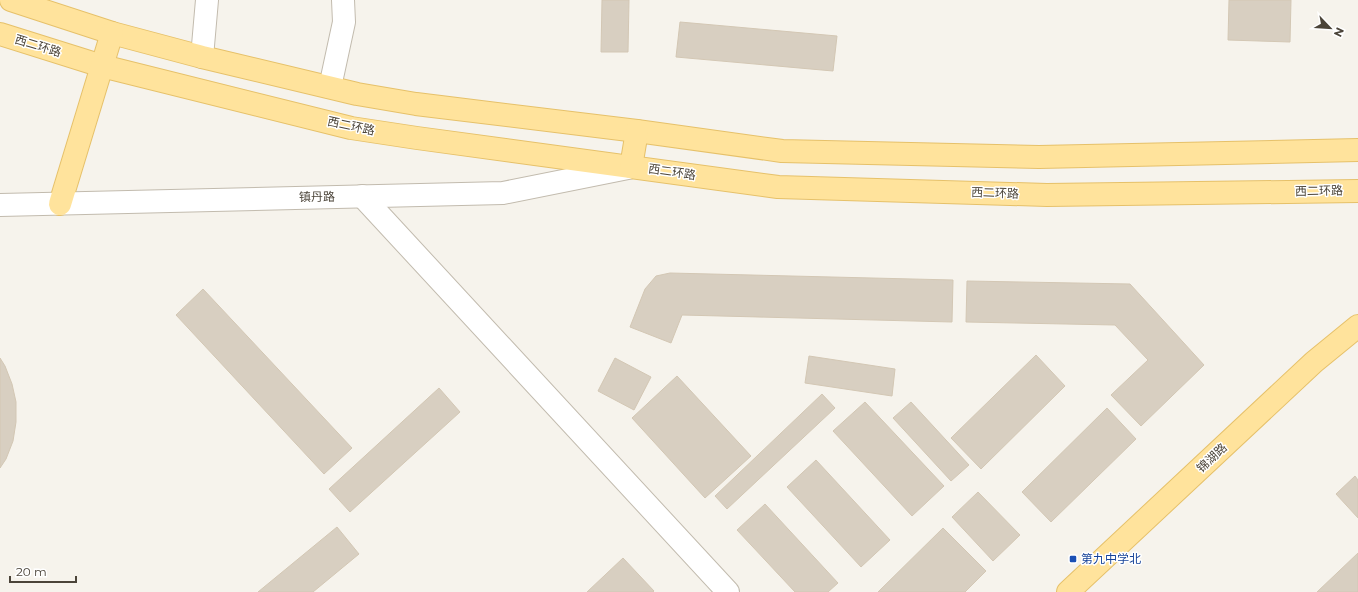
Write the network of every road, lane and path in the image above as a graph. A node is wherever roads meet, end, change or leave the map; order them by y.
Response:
1 (11, 0) edge
2 (207, 0) edge
3 (343, 0) edge
4 (112, 33) junction
5 (0, 34) edge
6 (202, 57) junction
7 (102, 66) junction
8 (330, 88) junction
9 (637, 131) junction
10 (1358, 150) edge
11 (631, 167) junction
12 (1358, 190) edge
13 (362, 196) junction
14 (60, 204) junction
15 (0, 205) edge
16 (1358, 326) edge
17 (728, 592) edge
18 (1068, 592) edge

1 - 4 main road
2 - 6 street
3 - 8 street
4 - 6 main road
4 - 7 main road
5 - 7 main road, 西二环路
6 - 8 main road
7 - 11 main road, 西二环路
7 - 14 main road
8 - 9 main road
9 - 10 main road
9 - 11 main road
11 - 12 main road, 西二环路
11 - 13 street, 镇丹路
13 - 14 street, 镇丹路
13 - 17 street
14 - 15 street, 镇丹路
16 - 18 main road, 锦湖路

